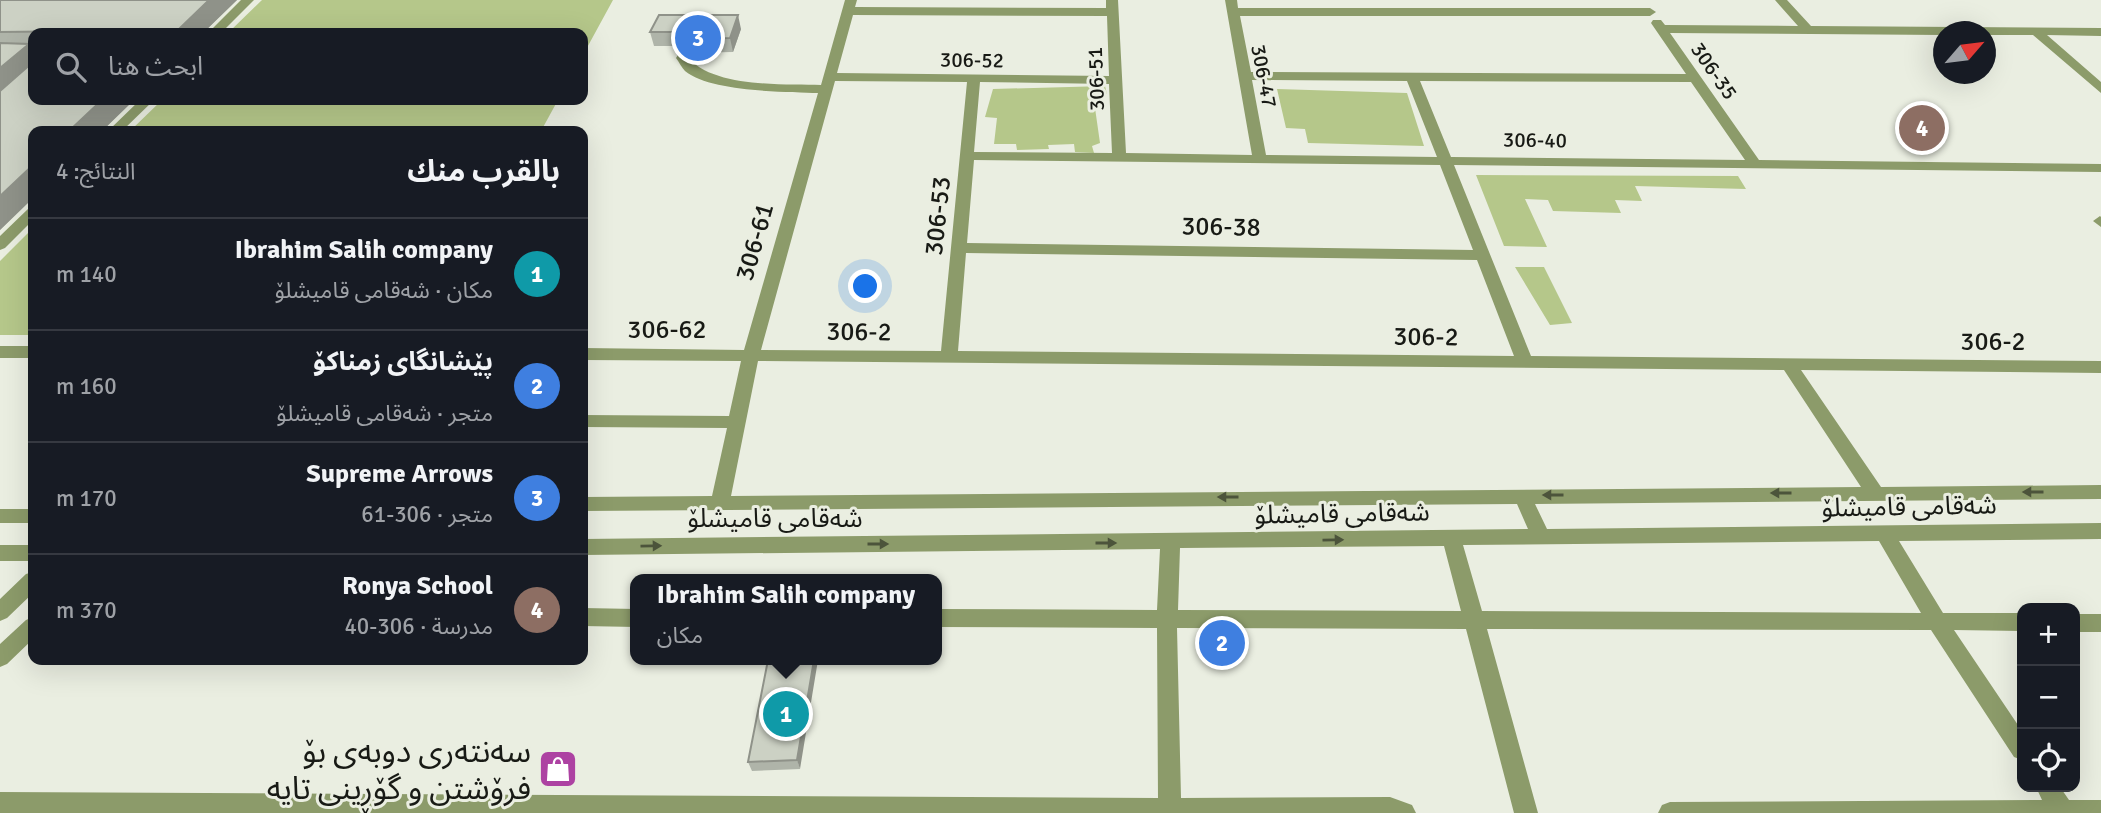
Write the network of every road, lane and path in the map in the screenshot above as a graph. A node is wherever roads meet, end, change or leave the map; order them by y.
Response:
1 (248, 0) edge
2 (1505, 0) edge
3 (1642, 0) edge
4 (1781, 0) edge
5 (849, 5) edge
6 (1112, 6) edge
7 (1232, 6) edge
8 (1388, 6) edge
9 (1511, 12) junction
10 (1650, 12) junction
11 (219, 28) edge
12 (1661, 29) junction
13 (1808, 30) junction
14 (2035, 31) junction
15 (2101, 32) edge
16 (682, 58) edge
17 (1245, 76) junction
18 (1412, 76) junction
19 (1695, 78) junction
20 (974, 79) junction
21 (1115, 80) junction
22 (827, 83) junction
23 (2101, 89) edge
24 (142, 105) edge
25 (120, 126) edge
26 (968, 156) junction
27 (1119, 156) junction
28 (1260, 158) junction
29 (1444, 160) junction
30 (1755, 164) junction
31 (2101, 168) edge
32 (28, 217) edge
33 (0, 245) edge
34 (959, 248) junction
35 (1482, 255) junction
36 (0, 352) edge
37 (28, 352) edge
38 (588, 355) edge
39 (751, 355) junction
40 (949, 357) junction
41 (1525, 363) junction
42 (1789, 365) junction
43 (2101, 367) edge
44 (588, 421) edge
45 (736, 422) junction
46 (2101, 492) edge
47 (1875, 493) junction
48 (1522, 495) junction
49 (720, 502) junction
50 (588, 504) edge
51 (0, 516) edge
52 (28, 516) edge
53 (2101, 531) edge
54 (1885, 534) junction
55 (1540, 535) junction
56 (1452, 538) junction
57 (1170, 542) junction
58 (588, 547) edge
59 (0, 553) edge
60 (28, 553) edge
61 (28, 585) edge
62 (0, 612) edge
63 (588, 617) edge
64 (630, 618) edge
65 (942, 618) edge
66 (1167, 619) junction
67 (1475, 620) junction
68 (1937, 622) junction
69 (2017, 622) edge
70 (2080, 623) edge
71 (2101, 623) edge
72 (28, 631) edge
73 (0, 658) edge
74 (2017, 742) edge
75 (2050, 792) edge
76 (0, 803) edge
77 (1170, 809) junction
78 (2101, 811) edge
79 (2064, 812) edge
80 (1404, 813) edge
81 (1526, 813) edge
82 (1670, 813) edge

1 - 11 street
2 - 9 street
3 - 10 street, 306-35
4 - 13 street
5 - 6 street
5 - 22 street, 306-61
6 - 21 street, 306-51
7 - 8 street
7 - 17 street, 306-47
8 - 9 street
9 - 10 street
10 - 12 street, 306-35
12 - 13 street
12 - 19 street, 306-35
13 - 14 street
14 - 15 street
14 - 23 street
16 - 22 street, 306-52
17 - 18 street
17 - 28 street, 306-47
18 - 19 street
18 - 29 street
19 - 30 street, 306-35
20 - 21 street, 306-52
20 - 22 street, 306-52
20 - 26 street, 306-53
21 - 27 street, 306-51
22 - 39 street, 306-61
24 - 25 street
26 - 27 street, 306-40
26 - 34 street, 306-53
27 - 28 street, 306-40
28 - 29 street, 306-40
29 - 30 street, 306-40
29 - 35 street
30 - 31 street, 306-40
32 - 33 street
34 - 35 street, 306-38
34 - 40 street, 306-53
35 - 41 street
36 - 37 street
38 - 39 street, 306-62
39 - 40 street, 306-2
39 - 45 street, 306-61
40 - 41 street, 306-2
41 - 42 street, 306-2
42 - 43 street, 306-2
42 - 47 street
44 - 45 street
45 - 49 street, 306-61
46 -> 47 street, شەقامی قامیشلۆ
47 -> 48 street, شەقامی قامیشلۆ
48 -> 49 street, شەقامی قامیشلۆ
48 - 55 street
49 - 50 street, شەقامی قامیشلۆ
51 - 52 street
53 - 54 street, شەقامی قامیشلۆ
54 - 55 street, شەقامی قامیشلۆ
54 - 68 street
55 - 56 street, شەقامی قامیشلۆ
57 -> 56 street, شەقامی قامیشلۆ
56 - 67 street
58 -> 57 street, شەقامی قامیشلۆ
57 - 66 street
59 - 60 street
61 - 62 street
63 - 64 street
65 - 66 street
66 - 67 street
66 - 77 street
67 - 68 street
67 - 81 street
68 - 69 street
68 - 74 street
70 - 71 street
72 - 73 street
75 - 79 street
76 - 77 street
77 - 80 street
78 - 79 street
79 - 82 street

